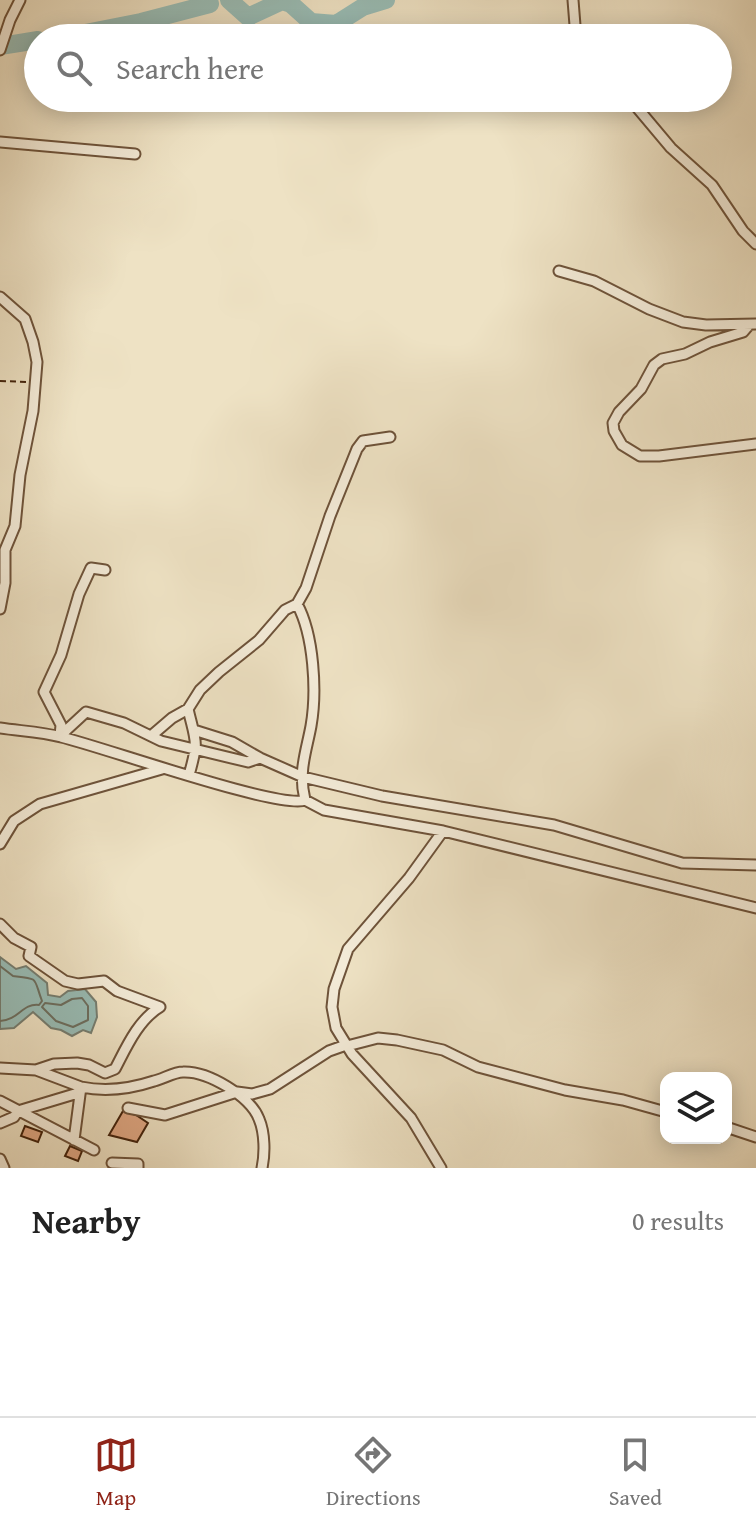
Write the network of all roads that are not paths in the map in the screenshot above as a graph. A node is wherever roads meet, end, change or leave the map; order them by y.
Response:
1 (20, 0) edge
2 (573, 0) edge
3 (575, 24) edge
4 (0, 50) edge
5 (641, 112) edge
6 (0, 142) edge
7 (135, 154) dead end
8 (756, 244) edge
9 (559, 271) dead end
10 (0, 297) edge
11 (753, 324) edge
12 (390, 437) dead end
13 (756, 444) edge
14 (105, 570) dead end
15 (297, 604) junction
16 (0, 609) edge
17 (188, 709) junction
18 (0, 728) edge
19 (197, 731) junction
20 (60, 736) junction
21 (151, 736) junction
22 (196, 749) junction
23 (260, 758) junction
24 (164, 768) junction
25 (189, 775) junction
26 (303, 777) junction
27 (305, 800) junction
28 (443, 831) junction
29 (0, 844) edge
30 (756, 865) edge
31 (756, 908) edge
32 (0, 924) edge
33 (346, 1045) junction
34 (0, 1068) edge
35 (36, 1070) junction
36 (105, 1073) junction
37 (80, 1090) junction
38 (107, 1091) junction
39 (237, 1092) junction
40 (0, 1101) edge
41 (128, 1108) dead end
42 (660, 1110) edge
43 (18, 1111) junction
44 (0, 1123) edge
45 (732, 1129) edge
46 (756, 1137) edge
47 (74, 1140) junction
48 (94, 1150) dead end
49 (0, 1159) edge
50 (112, 1163) dead end
51 (4, 1168) edge
52 (138, 1168) edge
53 (262, 1168) edge
54 (441, 1168) edge

1 - 4 street
2 - 3 street
5 - 8 street
6 - 7 street
9 - 11 street
10 - 16 street
11 - 13 street
12 - 15 street
14 - 20 street
15 - 17 street
15 - 26 street
17 - 19 street
17 - 21 street
18 - 20 street
19 - 22 street
19 - 23 street
20 - 21 street
20 - 24 street
21 - 22 street
22 - 23 street
22 - 25 street
23 - 26 street
24 - 25 street
24 - 29 street
25 - 27 street
26 - 27 street
26 - 30 street
27 - 28 street
28 - 31 street
28 - 33 street
32 - 36 street
33 - 39 street
33 - 42 street
33 - 54 street
34 - 35 street
35 - 36 street
35 - 37 street
36 - 38 street
37 - 38 street
37 - 43 street
37 - 47 street
38 - 39 street
39 - 41 street
39 - 53 street
40 - 43 street
43 - 44 street
43 - 47 street
45 - 46 street
47 - 48 street
49 - 51 street
50 - 52 street

